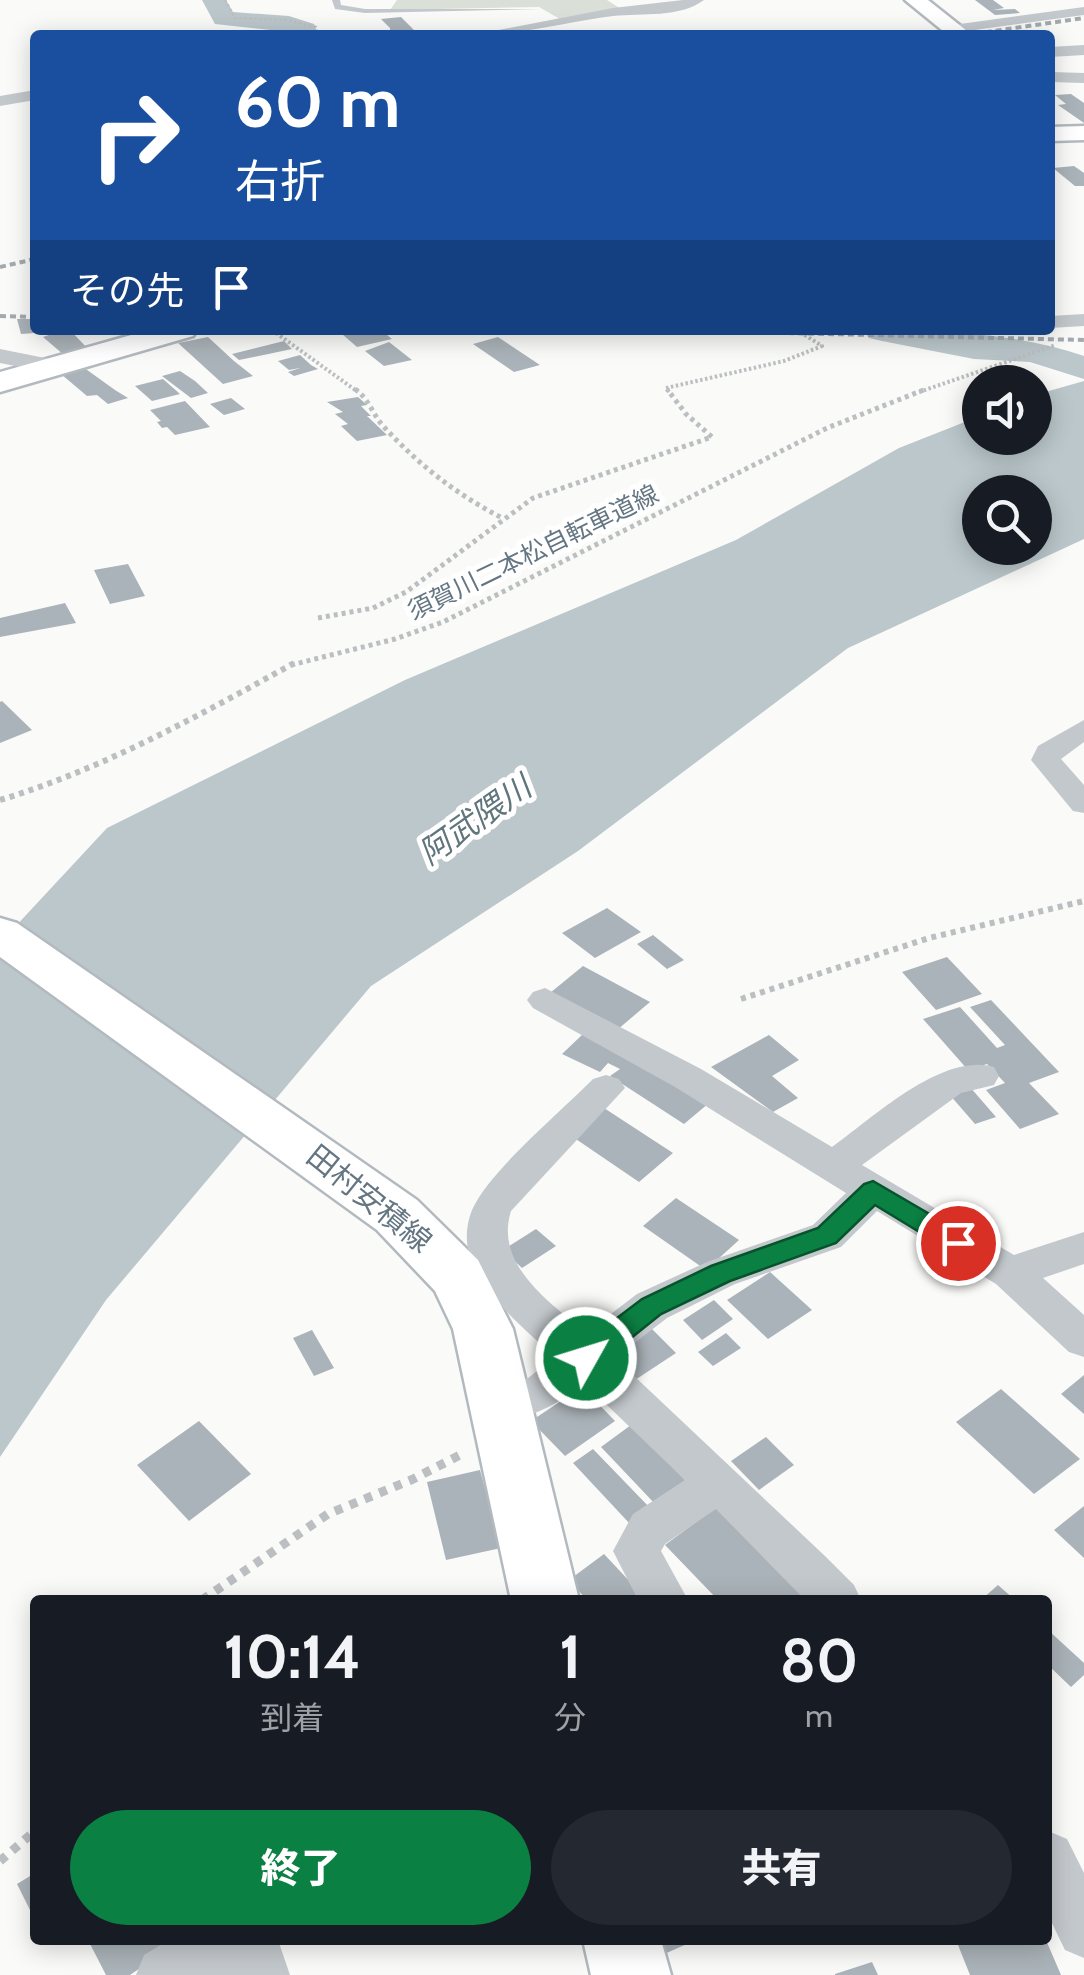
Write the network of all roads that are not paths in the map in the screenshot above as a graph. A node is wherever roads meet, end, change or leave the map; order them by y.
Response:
1 (336, 0) edge
2 (528, 0) edge
3 (698, 0) edge
4 (915, 0) edge
5 (1038, 0) edge
6 (537, 9) junction
7 (1084, 11) edge
8 (1056, 14) junction
9 (560, 21) junction
10 (509, 30) edge
11 (954, 30) edge
12 (968, 30) edge
13 (1084, 50) edge
14 (1055, 52) edge
15 (1055, 77) edge
16 (1084, 78) edge
17 (30, 96) edge
18 (0, 102) edge
19 (1055, 132) edge
20 (1084, 133) edge
21 (1084, 320) edge
22 (1055, 322) edge
23 (165, 335) edge
24 (0, 356) edge
25 (56, 367) junction
26 (0, 382) edge
27 (1084, 729) edge
28 (1084, 804) edge
29 (0, 934) edge
30 (545, 1000) dead end
31 (981, 1076) dead end
32 (606, 1088) dead end
33 (833, 1166) junction
34 (873, 1191) junction
35 (1084, 1248) edge
36 (1010, 1274) junction
37 (1084, 1340) edge
38 (586, 1358) junction
39 (505, 1418) junction
40 (720, 1482) junction
41 (545, 1595) edge
42 (661, 1595) edge
43 (832, 1595) edge
44 (1052, 1866) edge
45 (1084, 1930) edge
46 (623, 1945) edge
47 (255, 1952) edge
48 (164, 1975) edge
49 (631, 1975) edge

1 - 6 lane
2 - 6 lane
3 - 9 street
4 - 11 main road
5 - 8 street
6 - 9 lane
7 - 8 street
8 - 12 street
9 - 10 street
13 - 14 street
15 - 16 street
17 - 18 street
19 - 20 main road
21 - 22 street
23 - 25 main road
24 - 25 street
25 - 26 main road
27 - 28 street
29 - 39 main road, 田村安積線
30 - 33 street
31 - 33 street
32 - 38 street
33 - 34 street
34 - 36 street
34 - 38 street
35 - 36 street
36 - 37 street
38 - 39 street
38 - 40 street
39 - 41 main road, 田村安積線
40 - 42 street
40 - 43 street
44 - 45 street
46 - 49 main road
47 - 48 street

